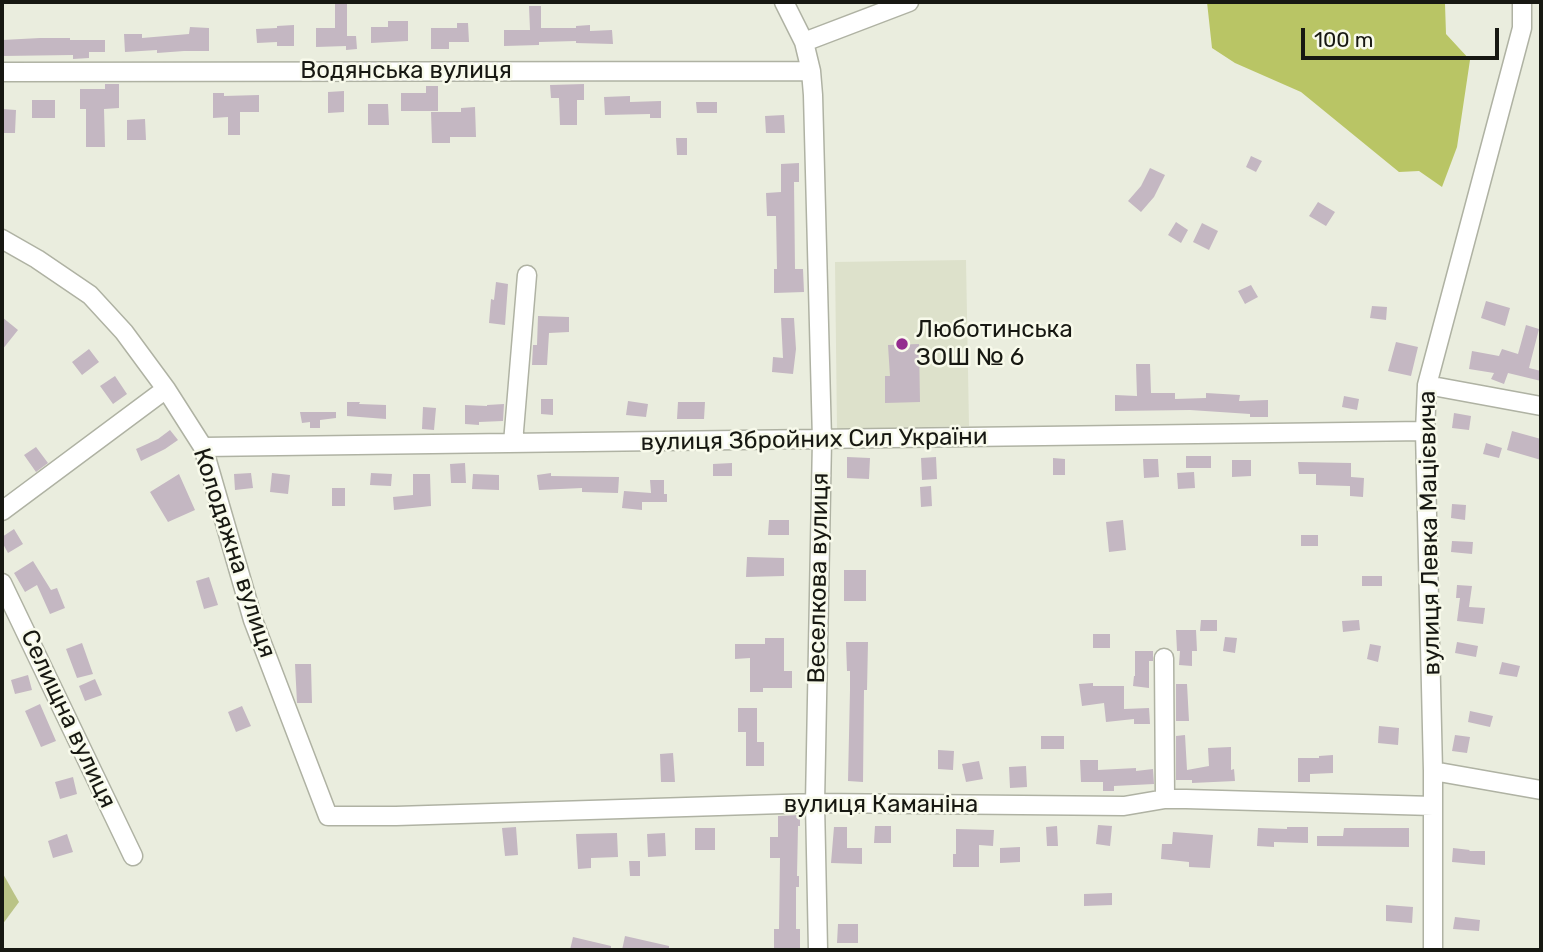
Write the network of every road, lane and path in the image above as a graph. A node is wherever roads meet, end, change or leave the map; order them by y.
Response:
1 (784, 2) edge
2 (909, 2) edge
3 (1522, 2) edge
4 (804, 42) junction
5 (811, 71) junction
6 (2, 72) edge
7 (2, 239) edge
8 (527, 275) dead end
9 (1427, 385) junction
10 (166, 389) junction
11 (1541, 407) edge
12 (1425, 431) junction
13 (822, 440) junction
14 (513, 443) junction
15 (203, 447) junction
16 (2, 511) edge
17 (2, 583) edge
18 (1164, 658) dead end
19 (1433, 771) junction
20 (1541, 790) edge
21 (1165, 799) junction
22 (815, 803) junction
23 (1433, 806) junction
24 (328, 816) joint
25 (133, 856) dead end
26 (818, 950) edge
27 (1433, 950) edge

1 - 4 street, Веселкова вулиця
2 - 4 street
3 - 9 street, вулиця Левка Мацієвича
4 - 5 street, Веселкова вулиця
5 - 6 street, Водянська вулиця
5 - 13 street, Веселкова вулиця
7 - 10 street, Колодяжна вулиця
8 - 14 street
9 - 11 street
9 - 12 street, вулиця Левка Мацієвича
10 - 15 street, Колодяжна вулиця
10 - 16 street
12 - 13 street, вулиця Збройних Сил України
12 - 19 street, вулиця Левка Мацієвича
13 - 14 street, вулиця Збройних Сил України
13 - 22 street, Веселкова вулиця
14 - 15 street, вулиця Збройних Сил України
15 - 24 street, Колодяжна вулиця
17 - 25 street, Селищна вулиця
18 - 21 street
19 - 20 street
19 - 23 street, вулиця Левка Мацієвича
21 - 22 street, вулиця Каманіна
21 - 23 street, вулиця Каманіна
22 - 24 street, вулиця Каманіна
22 - 26 street, Веселкова вулиця
23 - 27 street, вулиця Левка Мацієвича

